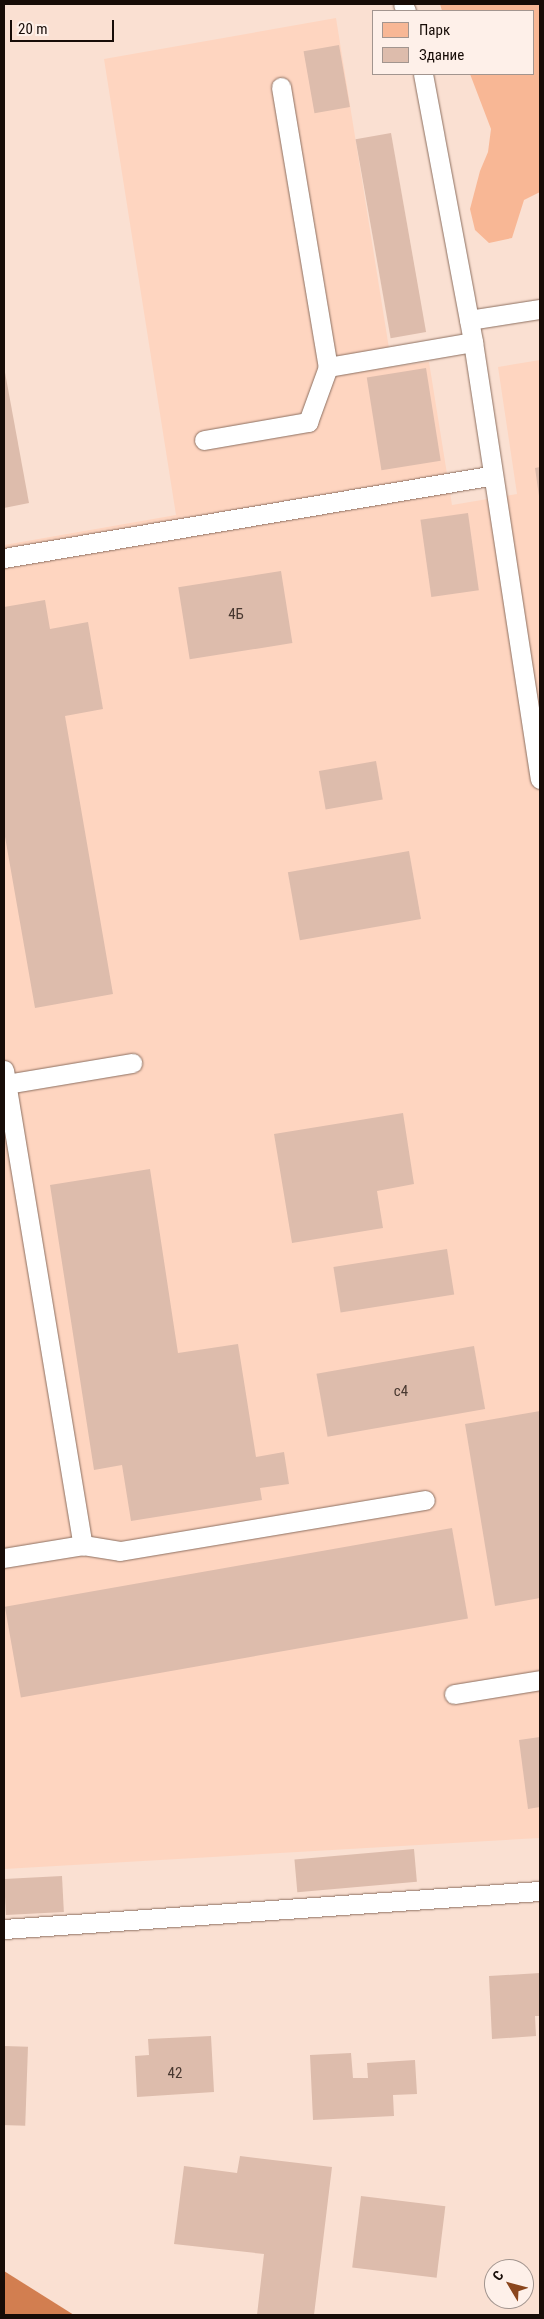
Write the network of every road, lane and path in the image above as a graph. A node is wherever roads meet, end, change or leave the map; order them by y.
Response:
1 (423, 75) edge
2 (281, 87) dead end
3 (540, 309) edge
4 (469, 320) junction
5 (473, 342) junction
6 (328, 367) junction
7 (204, 440) dead end
8 (494, 475) junction
9 (4, 558) edge
10 (540, 779) edge
11 (132, 1063) dead end
12 (5, 1077) edge
13 (9, 1132) edge
14 (424, 1500) dead end
15 (83, 1545) junction
16 (4, 1558) edge
17 (540, 1680) edge
18 (454, 1694) dead end
19 (540, 1891) edge
20 (4, 1929) edge

1 - 4 lane
2 - 6 lane
3 - 4 lane
4 - 5 lane
5 - 6 lane
5 - 8 lane
6 - 7 lane
8 - 9 lane
8 - 10 lane
11 - 12 lane
12 - 13 lane
13 - 15 lane
14 - 15 lane
15 - 16 lane
17 - 18 lane
19 - 20 lane

